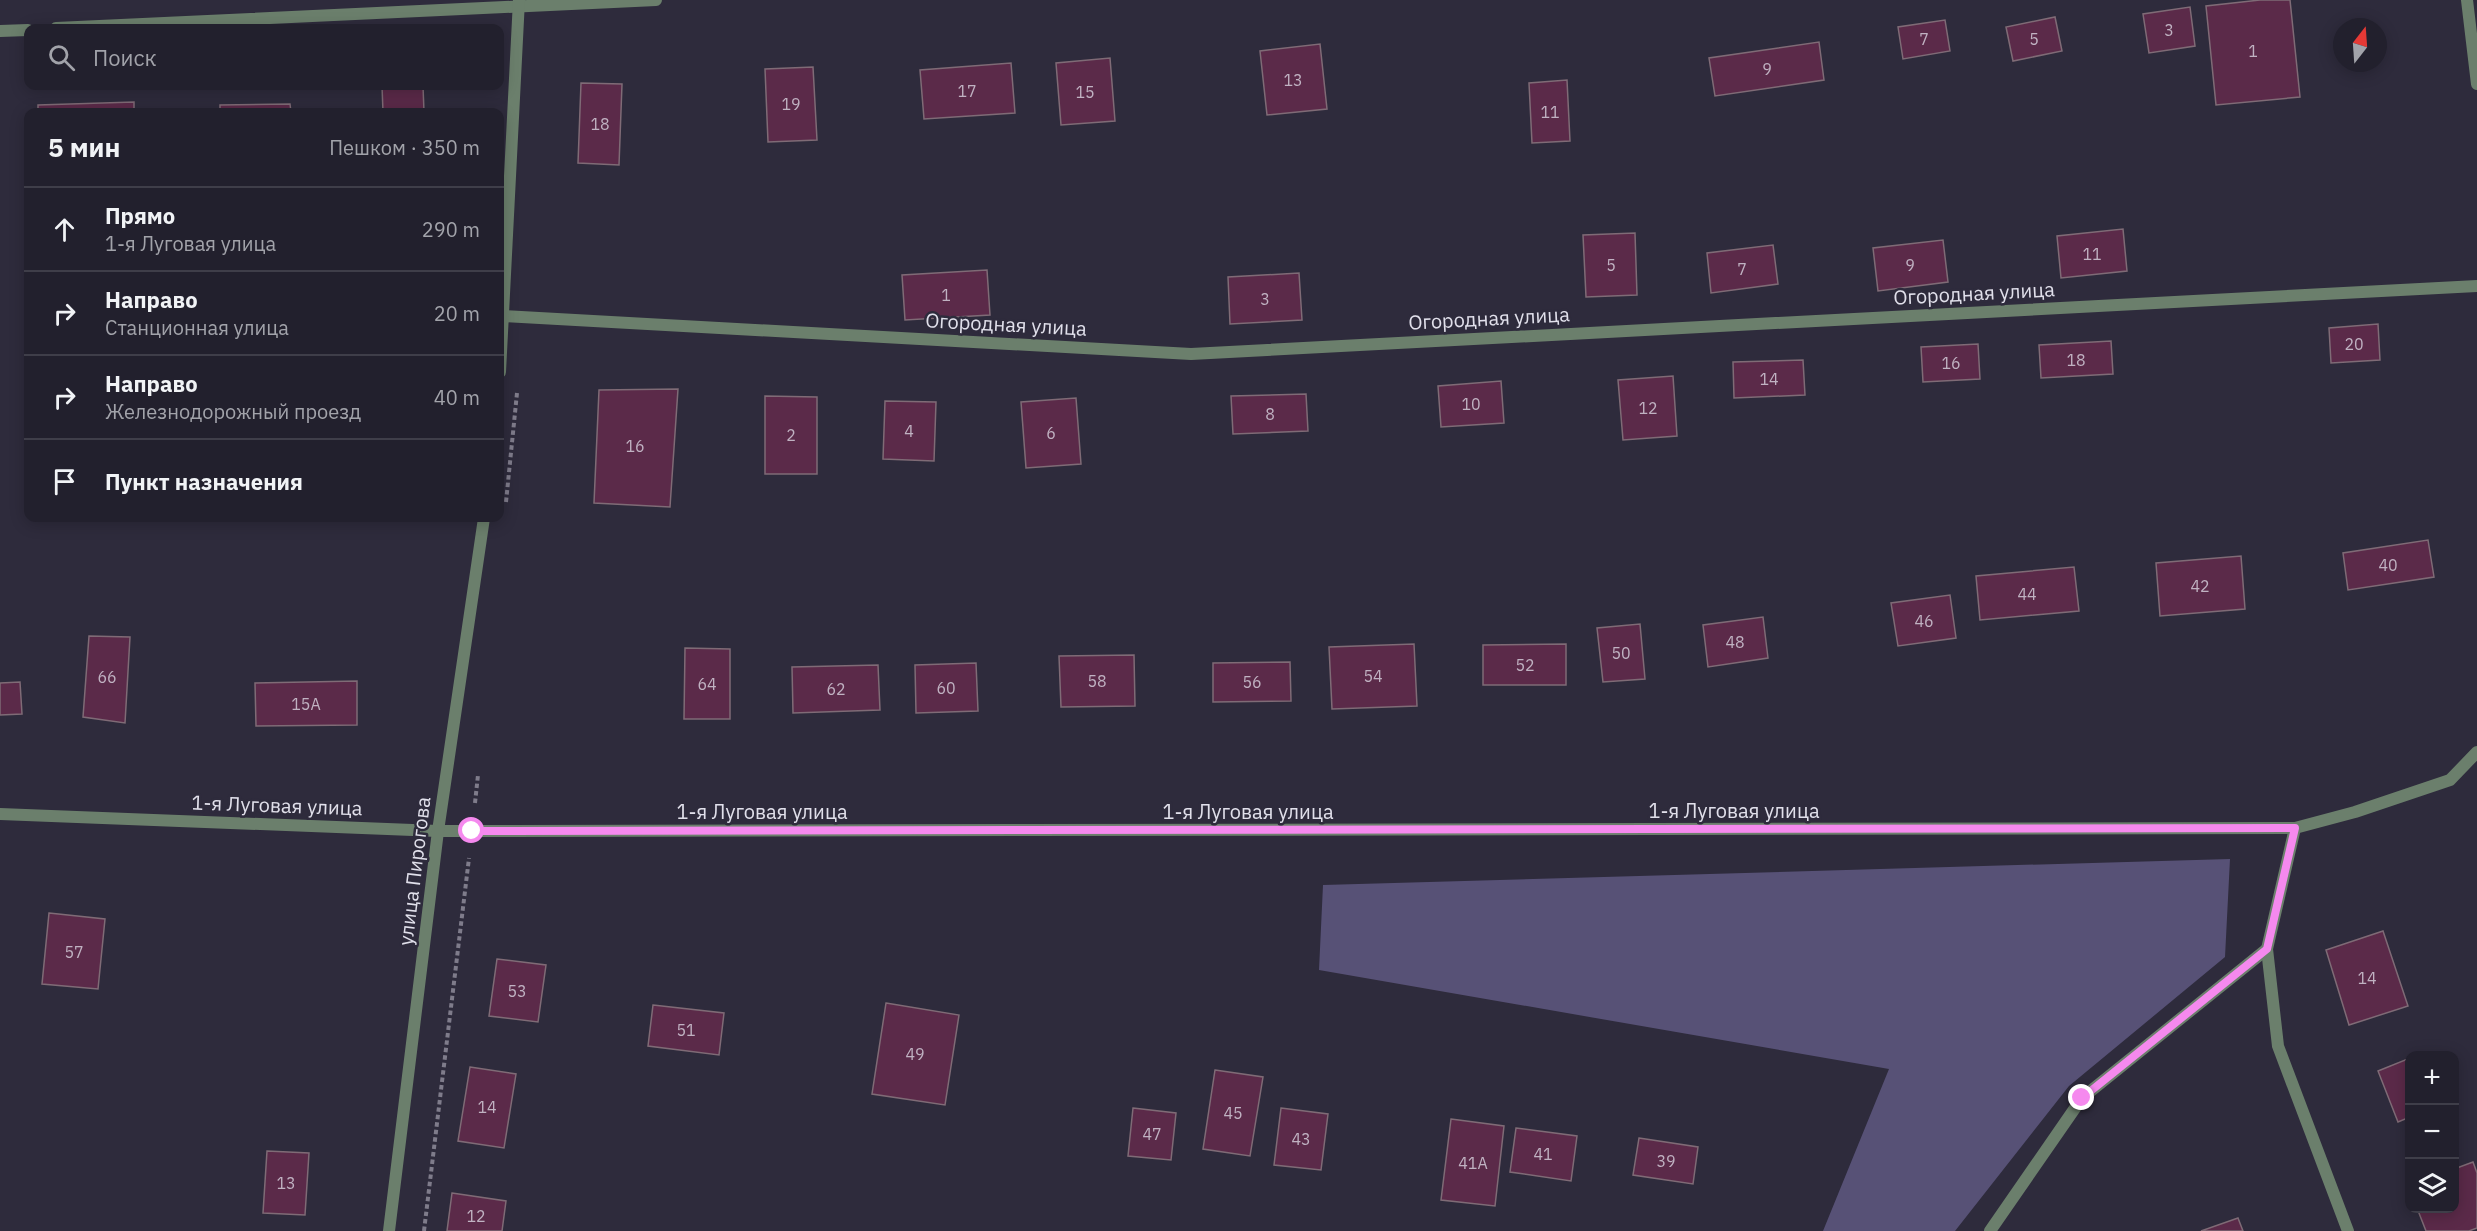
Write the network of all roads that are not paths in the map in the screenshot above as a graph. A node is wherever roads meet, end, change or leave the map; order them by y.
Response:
1 (656, 0) edge
2 (2467, 0) edge
3 (519, 3) edge
4 (130, 24) edge
5 (24, 30) edge
6 (0, 31) edge
7 (2477, 84) edge
8 (2477, 285) edge
9 (504, 296) edge
10 (504, 316) edge
11 (483, 522) edge
12 (2477, 752) edge
13 (0, 814) edge
14 (2295, 828) junction
15 (438, 831) junction
16 (2267, 949) junction
17 (389, 1231) edge
18 (1990, 1231) edge
19 (2348, 1231) edge

1 - 3 street
2 - 7 street
3 - 4 street
3 - 9 street
5 - 6 street
8 - 10 street, Огородная улица
11 - 15 street, улица Пирогова
12 - 14 street, 1-я Луговая улица
13 - 15 street, 1-я Луговая улица
14 - 15 street, 1-я Луговая улица
14 - 16 street
15 - 17 street, улица Пирогова
16 - 18 street
16 - 19 street

